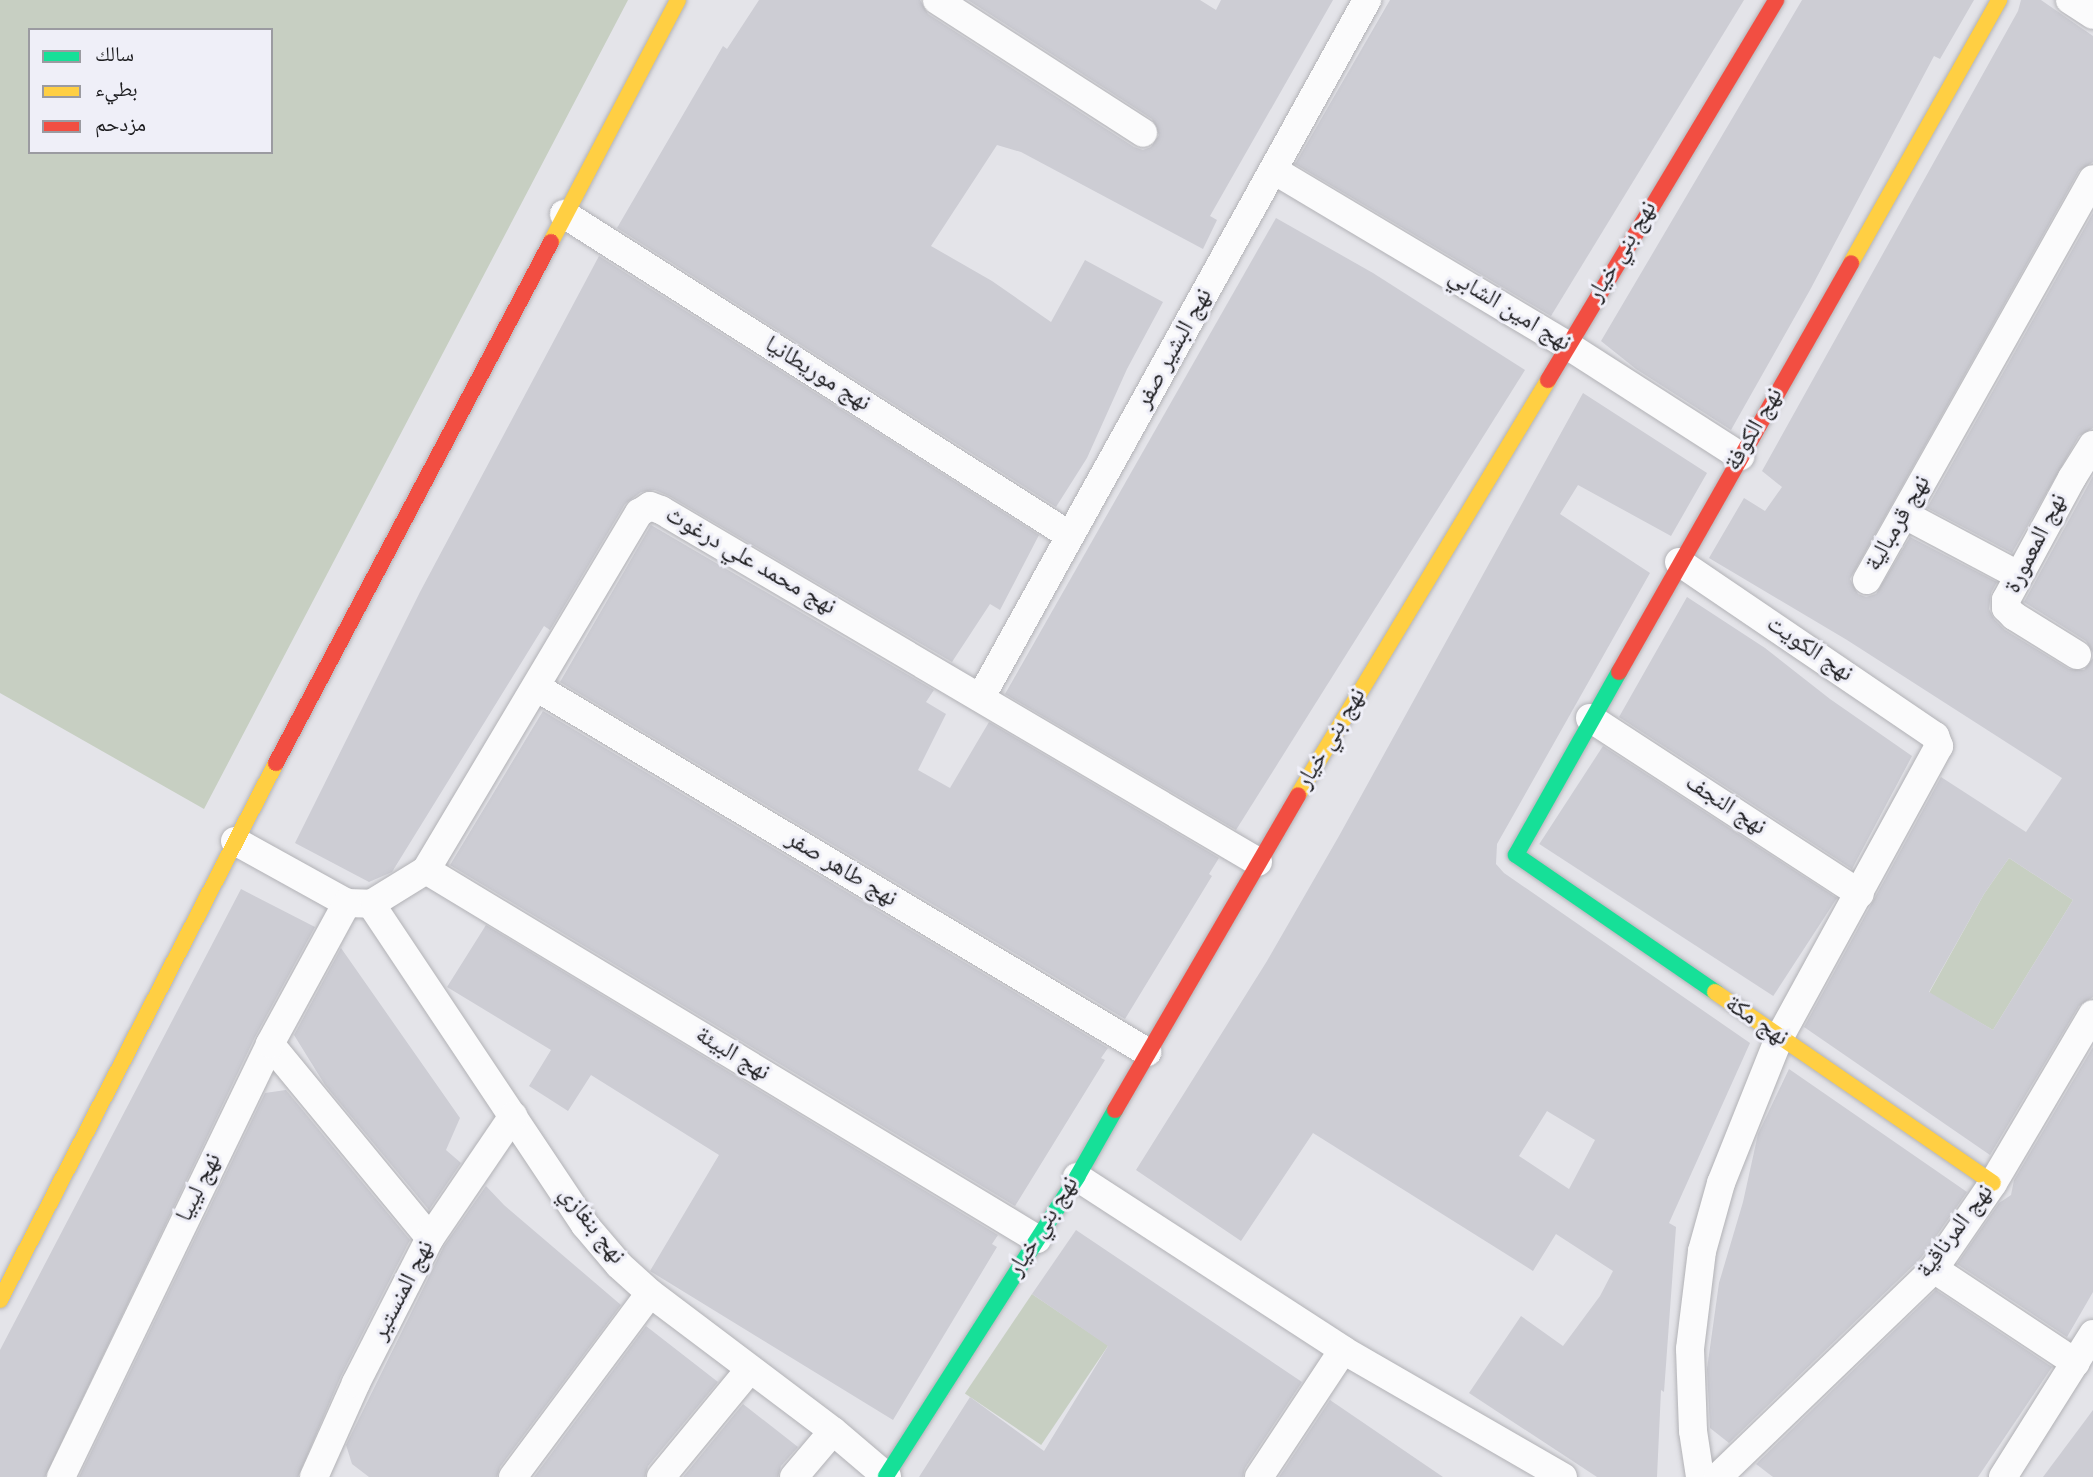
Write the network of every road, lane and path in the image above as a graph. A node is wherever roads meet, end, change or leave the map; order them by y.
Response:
1 (678, 0) edge
2 (937, 0) edge
3 (1367, 0) edge
4 (1776, 0) edge
5 (1999, 0) edge
6 (2070, 0) edge
7 (2093, 15) edge
8 (1143, 134) dead end
9 (1275, 171) junction
10 (2093, 179) edge
11 (564, 215) junction
12 (1567, 345) junction
13 (2093, 445) edge
14 (1740, 456) junction
15 (1905, 515) junction
16 (1069, 535) junction
17 (1679, 562) junction
18 (2018, 575) junction
19 (2077, 655) dead end
20 (536, 687) junction
21 (981, 697) junction
22 (1590, 718) junction
23 (235, 841) junction
24 (1520, 860) joint
25 (1258, 862) junction
26 (426, 870) junction
27 (1860, 894) junction
28 (359, 904) junction
29 (2093, 1014) edge
30 (1779, 1038) junction
31 (270, 1044) junction
32 (1147, 1052) junction
33 (513, 1116) junction
34 (1077, 1177) junction
35 (1993, 1183) junction
36 (430, 1238) junction
37 (1037, 1239) junction
38 (1934, 1269) junction
39 (650, 1293) junction
40 (0, 1300) edge
41 (2093, 1334) edge
42 (1343, 1349) junction
43 (2076, 1363) junction
44 (750, 1369) junction
45 (832, 1431) junction
46 (324, 1472) edge
47 (886, 1476) edge
48 (61, 1477) edge
49 (513, 1477) edge
50 (661, 1477) edge
51 (794, 1477) edge
52 (1259, 1477) edge
53 (1563, 1477) edge
54 (1700, 1477) edge
55 (1718, 1477) edge
56 (2003, 1477) edge

1 - 11 street
2 - 8 street
3 - 9 street, نهج البشير صفر
4 - 12 street, نهج بني خيار
5 - 14 street, نهج الكوفة
6 - 7 street
9 - 12 street, نهج امين الشابي
9 - 16 street, نهج البشير صفر
10 - 15 street, نهج قرمبالية
10 - 15 street, نهج قرمبالية
11 - 16 street, نهج موريطانيا
11 - 23 street
12 - 14 street, نهج امين الشابي
12 - 25 street, نهج بني خيار
13 - 18 street, نهج المعمورة
14 - 17 street, نهج الكوفة
15 - 18 street
16 - 21 street, نهج البشير صفر
17 - 22 street, نهج الكوفة
17 - 27 street, نهج الكويت
18 - 19 street, نهج المعمورة
20 - 21 street, نهج محمد علي درغوث
20 - 26 street, نهج محمد علي درغوث
20 - 32 street, نهج طاهر صفر
21 - 25 street, نهج محمد علي درغوث
22 - 24 street, نهج الكوفة
22 - 27 street, نهج النجف
23 - 28 street, نهج بنغازي
23 - 40 street
24 - 30 street, نهج مكة
25 - 32 street, نهج بني خيار
26 - 28 street, نهج محمد علي درغوث
26 - 37 street, نهج البيئة
27 - 30 street
28 - 31 street, نهج ليبيا
28 - 33 street, نهج بنغازي
29 - 35 street, نهج المرناقية
30 - 35 street, نهج مكة
30 - 54 street
31 - 36 street
31 - 48 street, نهج ليبيا
32 - 34 street, نهج بني خيار
33 - 36 street, نهج المنستير
33 - 39 street, نهج بنغازي
34 - 37 street, نهج بني خيار
34 - 42 street
35 - 38 street, نهج المرناقية
36 - 46 street, نهج المنستير
37 - 47 street, نهج بني خيار
38 - 43 street
38 - 55 street, نهج المرناقية
39 - 44 street, نهج بنغازي
39 - 49 street
41 - 43 street
42 - 52 street
42 - 53 street
43 - 56 street
44 - 45 street, نهج بنغازي
44 - 50 street
45 - 47 street, نهج بنغازي
45 - 51 street

